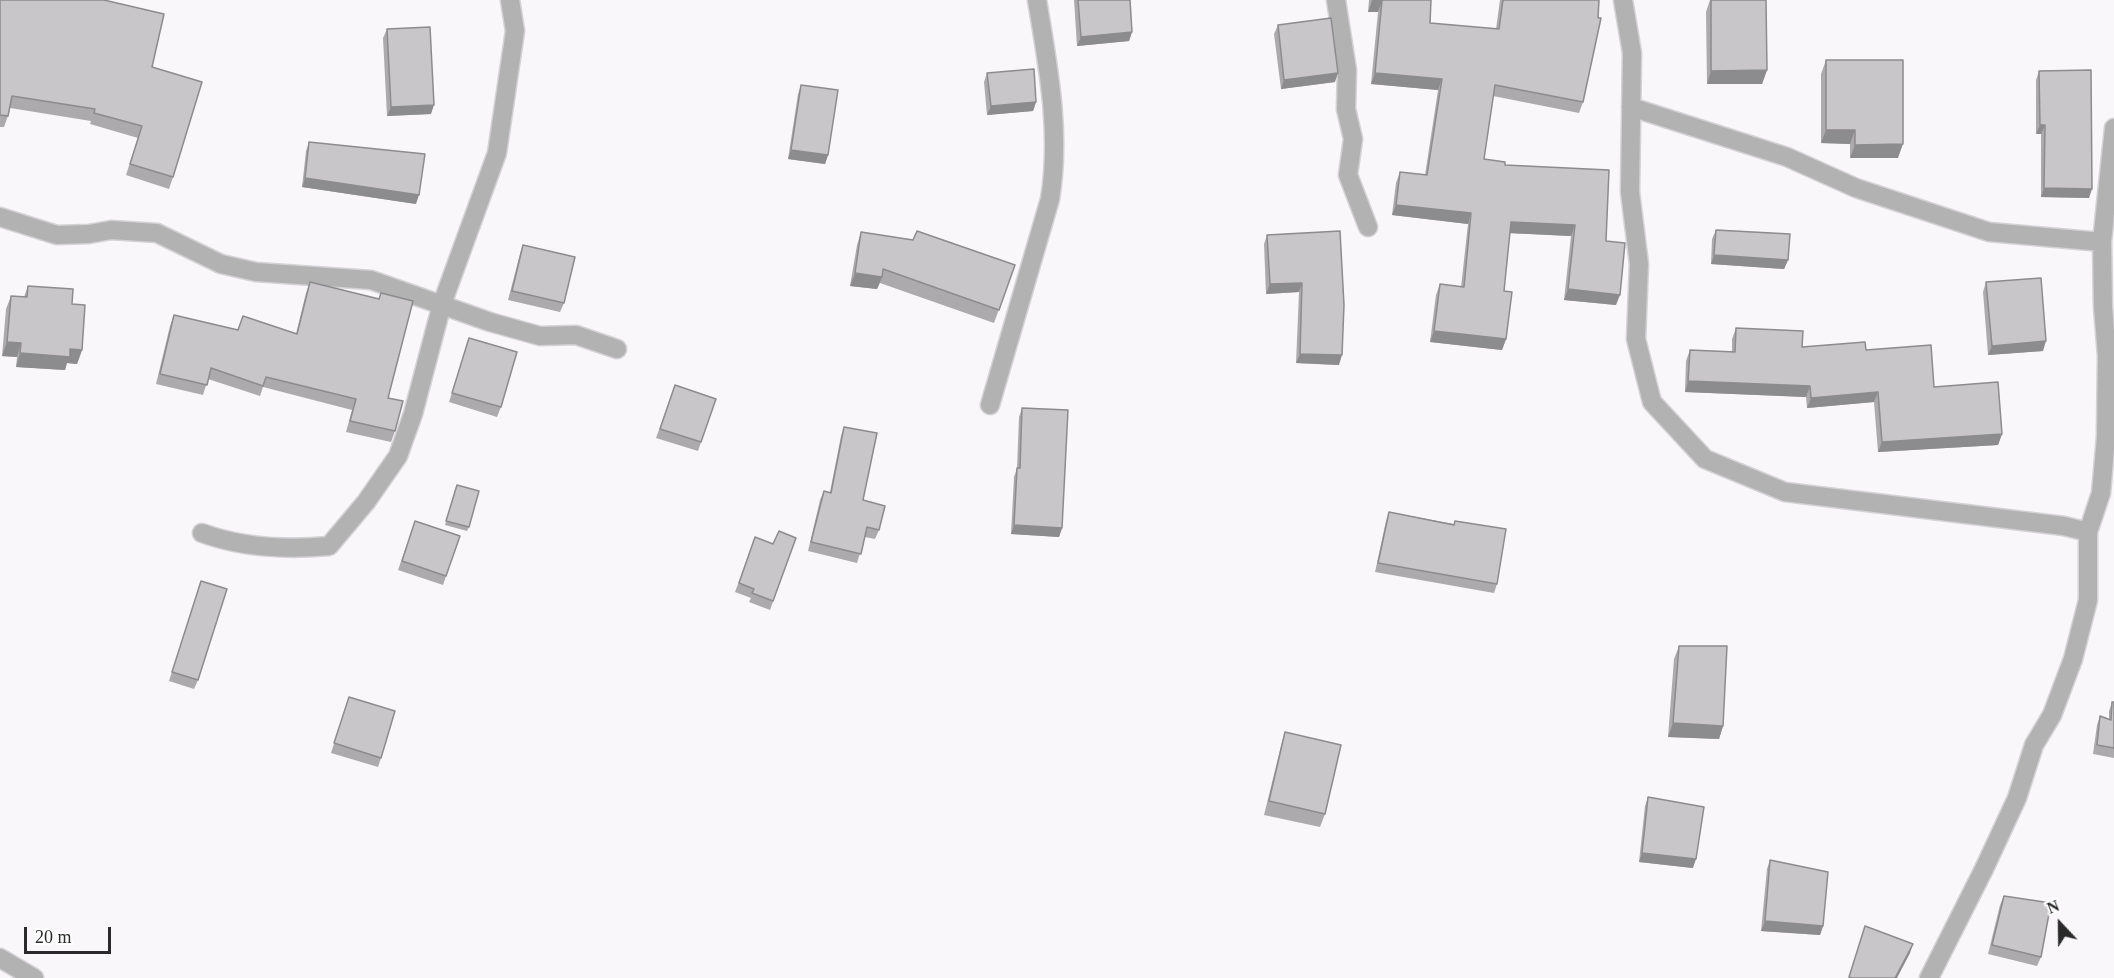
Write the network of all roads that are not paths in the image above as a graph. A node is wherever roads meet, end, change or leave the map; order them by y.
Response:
1 (510, 0) edge
2 (1037, 0) edge
3 (1336, 0) edge
4 (1623, 0) edge
5 (1631, 107) junction
6 (2114, 128) edge
7 (0, 217) edge
8 (1368, 227) dead end
9 (2102, 242) junction
10 (442, 304) junction
11 (617, 349) dead end
12 (990, 405) dead end
13 (2088, 532) junction
14 (202, 533) dead end
15 (0, 958) edge
16 (34, 978) edge
17 (1929, 978) edge

1 - 10 street
2 - 12 street
3 - 8 street
4 - 5 street
5 - 9 street
5 - 13 street
6 - 9 street
7 - 10 street
9 - 13 street
10 - 11 street
10 - 14 street
13 - 17 street
15 - 16 street

